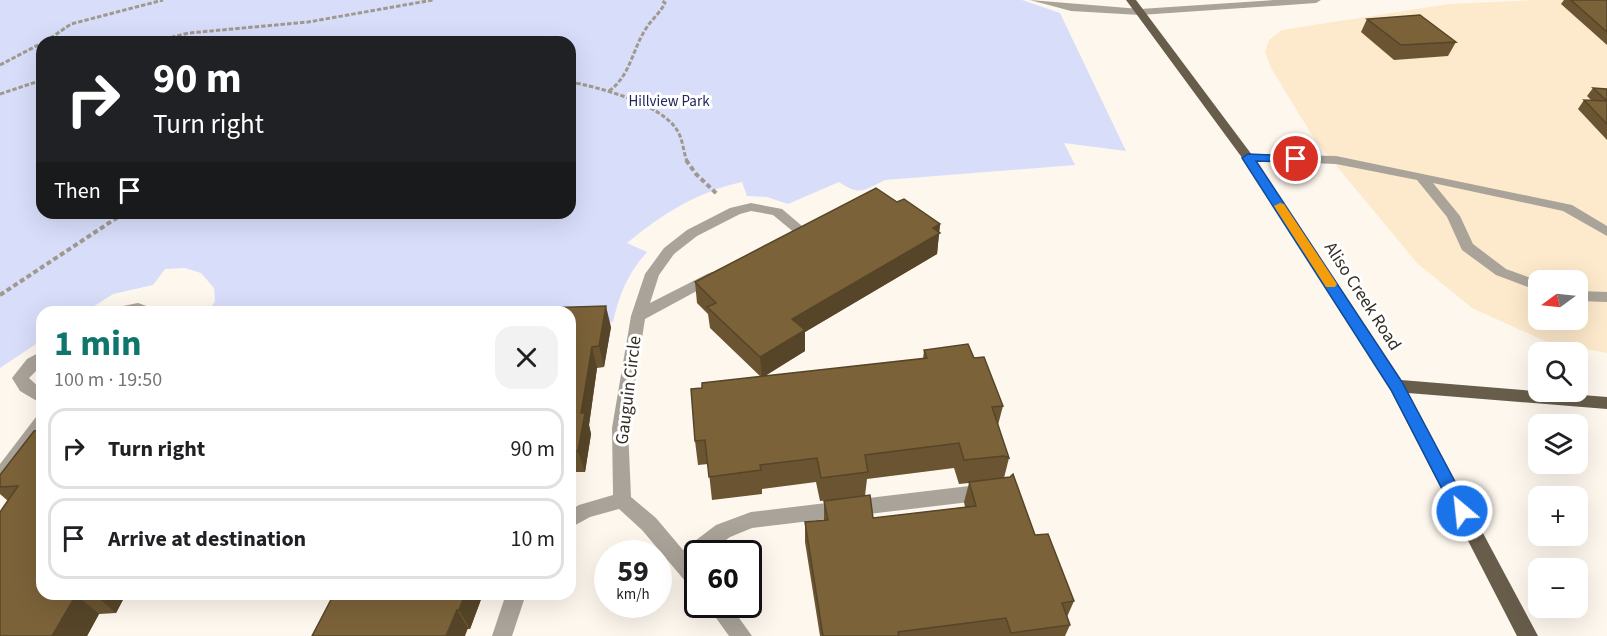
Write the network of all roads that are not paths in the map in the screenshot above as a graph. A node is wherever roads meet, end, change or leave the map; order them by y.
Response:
1 (1035, 0) edge
2 (1131, 0) edge
3 (1316, 0) edge
4 (1140, 12) junction
5 (1248, 158) junction
6 (1423, 180) junction
7 (801, 231) edge
8 (1607, 232) edge
9 (729, 268) edge
10 (1528, 282) edge
11 (1588, 296) edge
12 (1607, 297) edge
13 (638, 316) junction
14 (36, 361) edge
15 (1396, 386) junction
16 (36, 394) edge
17 (1607, 403) edge
18 (36, 430) edge
19 (0, 477) edge
20 (998, 490) edge
21 (622, 500) junction
22 (576, 516) edge
23 (681, 562) junction
24 (684, 566) edge
25 (514, 600) edge
26 (727, 618) edge
27 (502, 636) edge
28 (742, 636) edge
29 (1528, 636) edge

1 - 4 street
2 - 4 main road, Aliso Creek Road
3 - 4 street
4 - 5 main road, Aliso Creek Road
5 - 6 street
5 - 15 main road, Aliso Creek Road
6 - 8 street
6 - 10 street
7 - 13 street, Gauguin Circle
9 - 13 street, Gauguin Circle
11 - 12 street
13 - 21 street, Gauguin Circle
14 - 16 street
15 - 17 main road
15 - 29 main road, Aliso Creek Road
18 - 19 street
20 - 23 street
21 - 22 street
21 - 23 street
23 - 24 street
25 - 27 street
26 - 28 street

